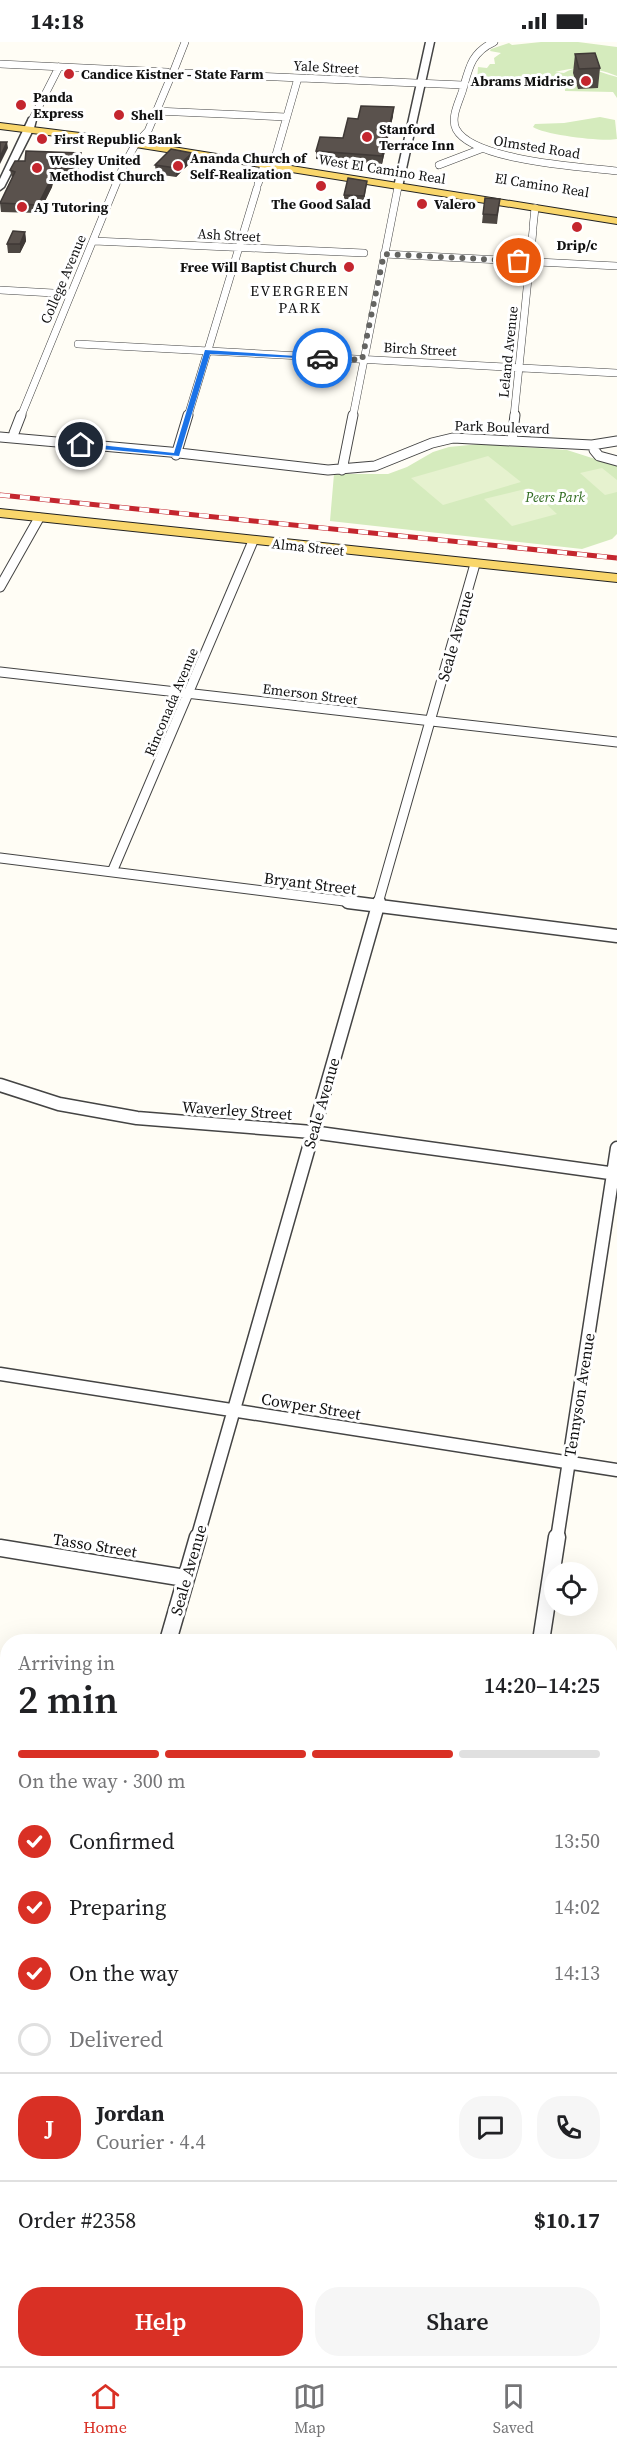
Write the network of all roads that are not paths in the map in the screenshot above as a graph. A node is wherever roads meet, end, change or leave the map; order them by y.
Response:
1 (185, 42) edge
2 (430, 42) edge
3 (494, 42) edge
4 (0, 64) edge
5 (59, 67) junction
6 (171, 72) junction
7 (187, 73) dead end
8 (298, 78) junction
9 (422, 83) junction
10 (464, 85) junction
11 (156, 111) junction
12 (286, 117) junction
13 (0, 118) edge
14 (31, 124) junction
15 (0, 126) edge
16 (139, 141) junction
17 (481, 149) junction
18 (275, 158) junction
19 (264, 165) junction
20 (439, 165) dead end
21 (617, 171) edge
22 (399, 183) junction
23 (0, 187) edge
24 (462, 188) joint
25 (535, 208) junction
26 (617, 211) edge
27 (617, 221) edge
28 (94, 241) junction
29 (239, 248) junction
30 (363, 253) dead end
31 (384, 254) junction
32 (530, 262) junction
33 (617, 266) edge
34 (0, 290) edge
35 (71, 294) junction
36 (78, 344) dead end
37 (207, 352) junction
38 (362, 360) junction
39 (520, 368) junction
40 (617, 373) edge
41 (14, 433) dead end
42 (0, 437) edge
43 (512, 440) junction
44 (617, 441) edge
45 (594, 450) dead end
46 (176, 455) junction
47 (617, 461) edge
48 (342, 470) junction
49 (0, 513) edge
50 (39, 518) junction
51 (253, 541) junction
52 (475, 564) junction
53 (617, 578) edge
54 (0, 586) edge
55 (0, 672) edge
56 (190, 693) junction
57 (432, 721) junction
58 (617, 742) edge
59 (0, 858) edge
60 (112, 872) junction
61 (377, 906) junction
62 (617, 936) edge
63 (0, 1085) edge
64 (312, 1132) junction
65 (617, 1148) edge
66 (615, 1174) edge
67 (0, 1374) edge
68 (234, 1410) junction
69 (568, 1463) junction
70 (617, 1470) edge
71 (0, 1548) edge
72 (185, 1578) junction
73 (170, 1634) edge
74 (542, 1634) edge

1 - 6 street, College Avenue
2 - 9 street
3 - 10 street, Olmsted Road
4 - 5 street
5 - 6 street
5 - 14 street
6 - 11 street, College Avenue
7 - 8 street, Yale Street
8 - 9 street, Yale Street
8 - 12 street
9 - 10 street, Yale Street
9 - 22 street
10 - 17 street, Olmsted Road
11 - 12 street
11 - 16 street, College Avenue
12 - 18 street
13 - 14 main road, West El Camino Real
14 - 15 main road, West El Camino Real
14 - 16 main road, West El Camino Real
14 - 23 street
16 - 18 main road, West El Camino Real
16 - 19 main road, West El Camino Real
16 - 28 street, College Avenue
17 - 20 street
17 - 21 street, Olmsted Road
18 - 22 main road, West El Camino Real
19 - 22 main road, West El Camino Real
19 - 29 street
22 - 24 main road, West El Camino Real
22 - 25 main road, West El Camino Real
22 - 31 street
24 - 26 main road, El Camino Real
25 - 27 main road, West El Camino Real
25 - 32 street, Leland Avenue
28 - 29 street, Ash Street
28 - 35 street, College Avenue
29 - 30 street, Ash Street
29 - 37 street
31 - 32 street
31 - 38 street
32 - 33 street
32 - 39 street, Leland Avenue
34 - 35 street
35 - 41 street, College Avenue
36 - 37 street, Birch Street
37 - 38 street, Birch Street
37 - 46 street
38 - 39 street, Birch Street
38 - 48 street
39 - 40 street, Birch Street
39 - 43 street, Leland Avenue
42 - 46 street, Park Boulevard
43 - 44 street, Park Boulevard
43 - 48 street, Park Boulevard
45 - 47 street
46 - 48 street, Park Boulevard
49 - 50 main road, Alma Street
50 - 51 main road, Alma Street
50 - 54 street
51 - 52 main road, Alma Street
51 - 56 street, Rinconada Avenue
52 - 53 main road, Alma Street
52 - 57 street, Seale Avenue
55 - 56 street, Emerson Street
56 - 57 street, Emerson Street
56 - 60 street, Rinconada Avenue
57 - 58 street, Emerson Street
57 - 61 street, Seale Avenue
59 - 60 street, Bryant Street
60 - 61 street, Bryant Street
61 - 62 street, Bryant Street
61 - 64 street, Seale Avenue
63 - 64 street, Waverley Street
64 - 66 street, Waverley Street
64 - 68 street, Seale Avenue
65 - 66 street, Tennyson Avenue
66 - 69 street, Tennyson Avenue
67 - 68 street, Cowper Street
68 - 69 street, Cowper Street
68 - 72 street, Seale Avenue
69 - 70 street, Cowper Street
69 - 74 street, Tennyson Avenue
71 - 72 street, Tasso Street
72 - 73 street, Seale Avenue

